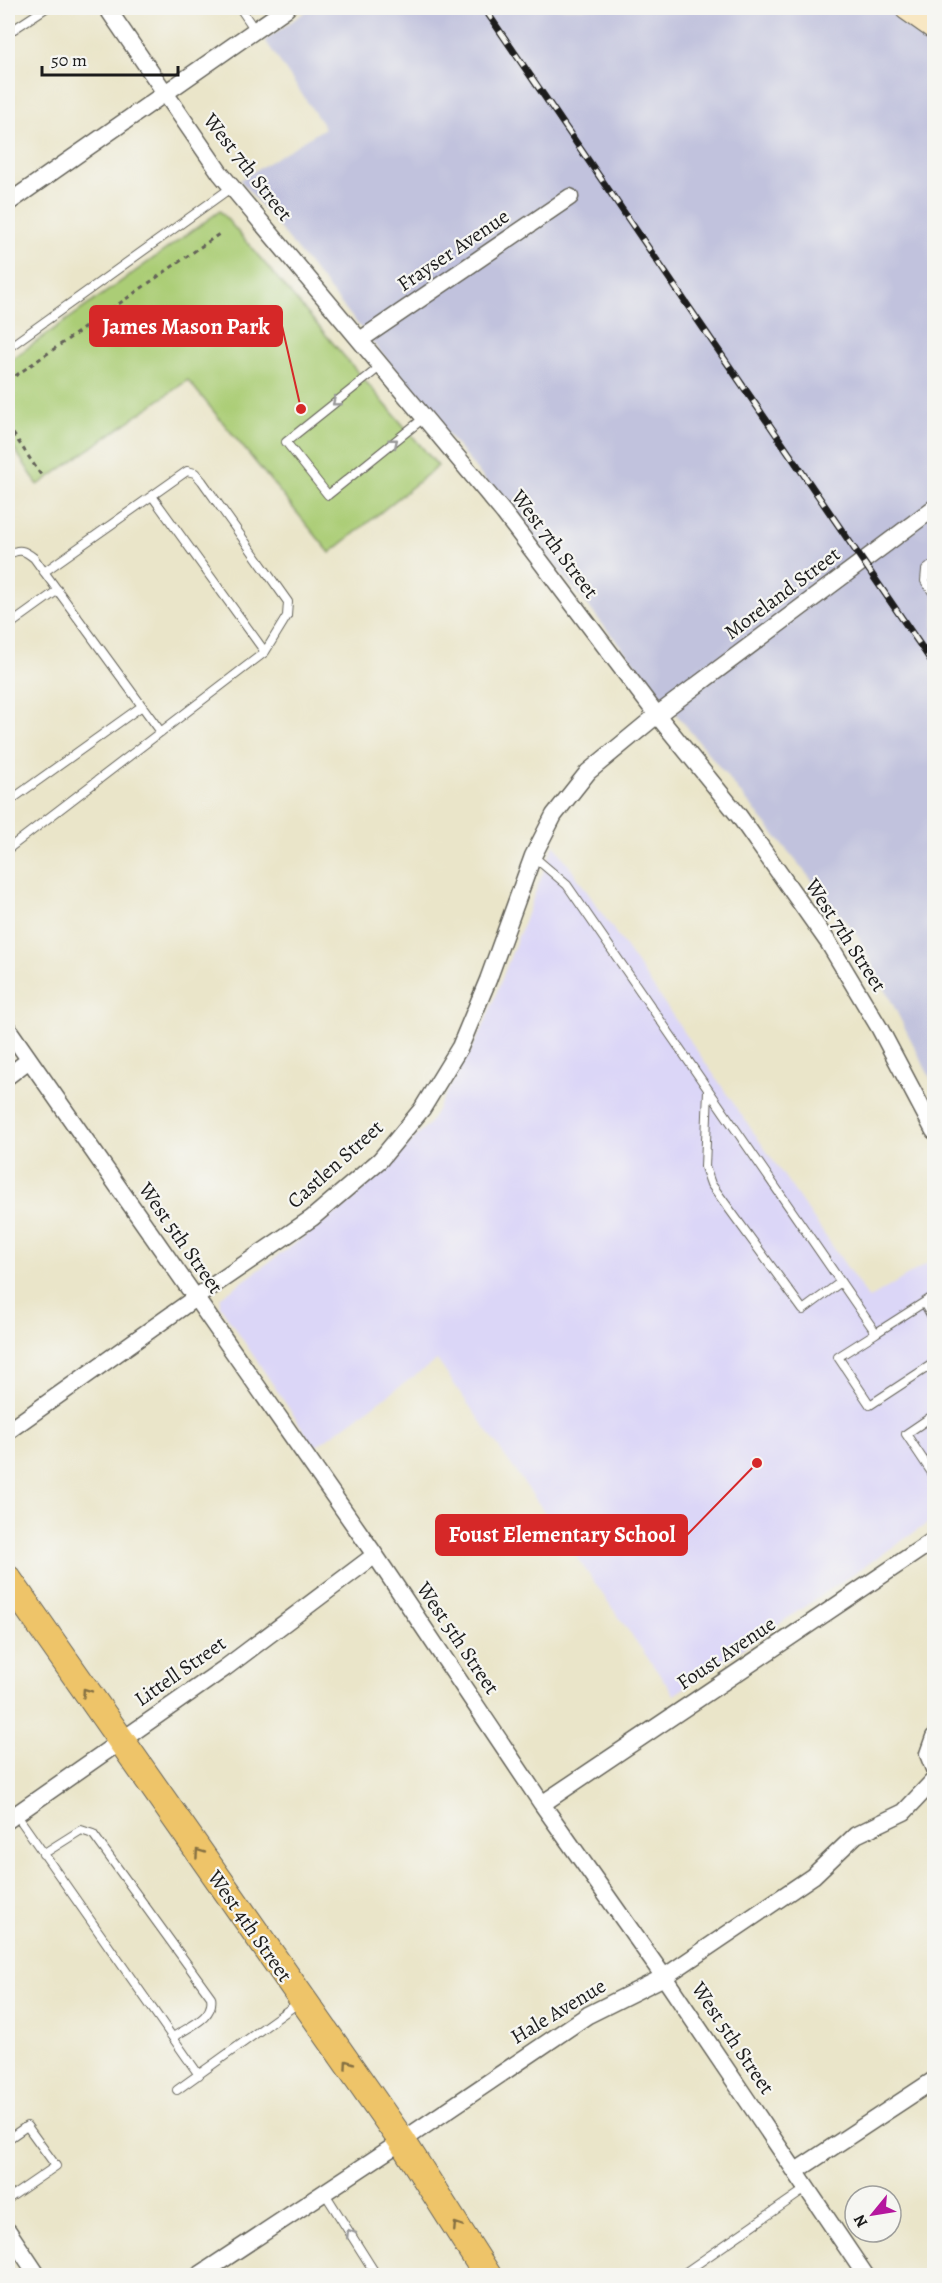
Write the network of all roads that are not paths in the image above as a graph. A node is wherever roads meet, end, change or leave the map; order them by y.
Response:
1 (46, 8) edge
2 (107, 8) edge
3 (240, 8) edge
4 (287, 8) edge
5 (907, 8) edge
6 (934, 27) edge
7 (255, 30) junction
8 (8, 33) edge
9 (164, 94) junction
10 (232, 187) junction
11 (570, 197) dead end
12 (8, 203) edge
13 (360, 340) junction
14 (8, 348) edge
15 (382, 365) junction
16 (424, 417) junction
17 (152, 496) junction
18 (934, 508) edge
19 (8, 555) edge
20 (934, 564) edge
21 (44, 572) junction
22 (58, 590) junction
23 (934, 594) edge
24 (8, 626) edge
25 (265, 652) junction
26 (142, 706) junction
27 (657, 715) junction
28 (161, 732) junction
29 (8, 802) edge
30 (9, 845) edge
31 (533, 856) junction
32 (8, 1029) edge
33 (29, 1060) junction
34 (8, 1076) edge
35 (708, 1090) junction
36 (934, 1131) edge
37 (841, 1282) junction
38 (934, 1296) edge
39 (195, 1298) junction
40 (924, 1303) junction
41 (934, 1320) edge
42 (876, 1333) junction
43 (934, 1363) edge
44 (934, 1415) edge
45 (8, 1431) edge
46 (934, 1476) edge
47 (934, 1540) edge
48 (375, 1555) junction
49 (8, 1579) edge
50 (934, 1737) edge
51 (120, 1740) junction
52 (934, 1769) edge
53 (934, 1780) edge
54 (542, 1804) junction
55 (11, 1817) edge
56 (43, 1854) junction
57 (664, 1977) junction
58 (302, 2000) junction
59 (173, 2037) junction
60 (199, 2075) junction
61 (934, 2080) edge
62 (177, 2090) dead end
63 (8, 2139) edge
64 (402, 2141) junction
65 (796, 2171) junction
66 (807, 2188) junction
67 (324, 2191) junction
68 (8, 2199) edge
69 (8, 2231) edge
70 (38, 2276) edge
71 (198, 2276) edge
72 (377, 2276) edge
73 (488, 2276) edge
74 (680, 2276) edge
75 (866, 2276) edge

1 - 8 lane
2 - 9 street, West 7th Street
3 - 7 lane
4 - 7 street
5 - 6 street
7 - 9 street
9 - 10 street, West 7th Street
9 - 12 street
10 - 13 street, West 7th Street
10 - 14 lane
11 - 13 street, Frayser Avenue
13 - 15 street, West 7th Street
15 - 16 street, West 7th Street
15 -> 16 lane
16 - 27 street, West 7th Street
17 - 21 lane
17 - 25 lane
17 - 25 lane
18 - 27 street, Moreland Street
19 - 21 lane
20 - 23 lane
21 - 22 lane
22 - 24 lane
22 - 26 lane
25 - 28 lane
26 - 28 lane
26 - 29 lane
27 - 31 street, Castlen Street
27 - 36 street, West 7th Street
28 - 30 lane
31 - 35 lane
31 - 39 street, Castlen Street
32 - 33 street, West 5th Street
33 - 34 street
33 - 39 street, West 5th Street
35 - 37 lane
35 - 37 lane
37 - 42 lane
38 - 40 lane
39 - 45 street, Castlen Street
39 - 48 street, West 5th Street
40 - 41 lane
40 - 42 lane
42 - 43 lane
44 - 46 lane
47 - 54 street, Foust Avenue
48 - 51 street, Littell Street
48 - 54 street, West 5th Street
51 -> 49 main road, West 4th Street
50 - 52 street
51 - 55 street, Littell Street
58 -> 51 main road, West 4th Street
53 - 57 street, Hale Avenue
54 - 57 street, West 5th Street
55 - 56 lane
56 - 59 lane
56 - 59 lane
57 - 64 street, Hale Avenue
57 - 65 street, West 5th Street
58 - 60 lane
64 -> 58 main road, West 4th Street
59 - 60 lane
60 - 62 lane
61 - 65 street
63 - 68 lane
64 - 67 street, Hale Avenue
73 -> 64 main road, West 4th Street
65 - 66 street, West 5th Street
66 - 74 lane
66 - 75 street, West 5th Street
67 - 71 street, Hale Avenue
72 -> 67 lane
69 - 70 street

